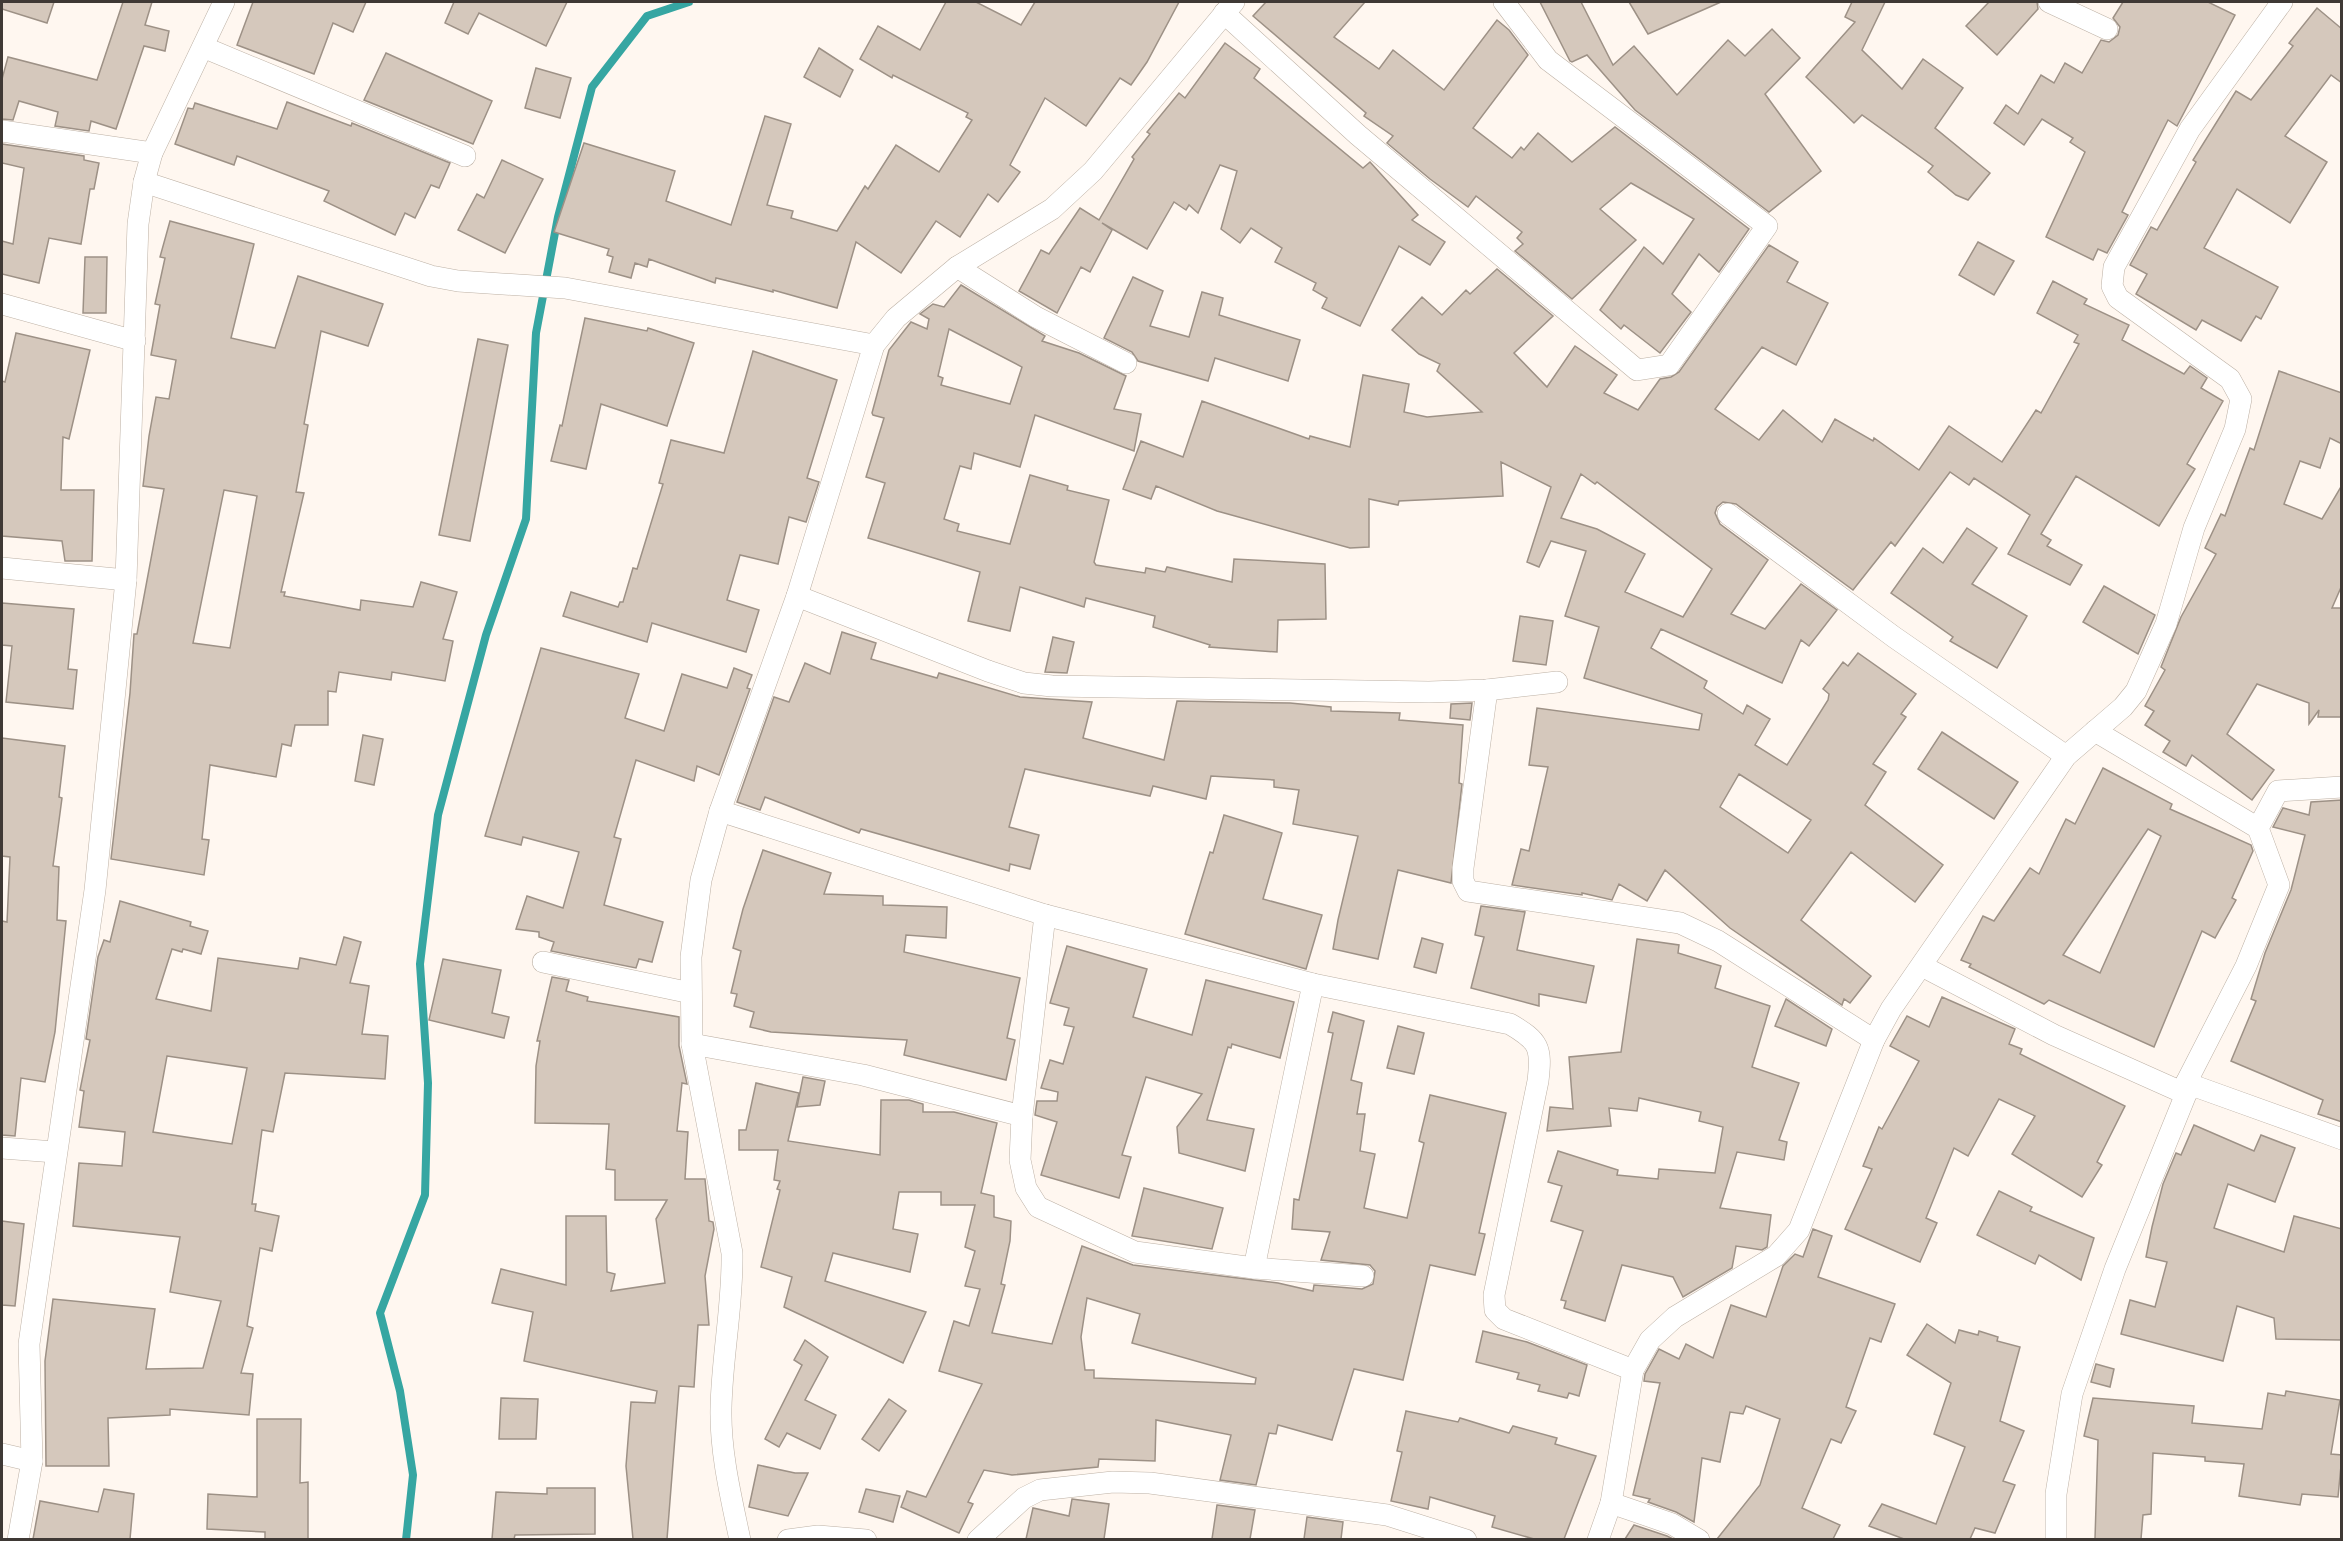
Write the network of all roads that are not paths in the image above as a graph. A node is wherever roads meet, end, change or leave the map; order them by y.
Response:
1 (224, 2) edge
2 (1504, 2) edge
3 (2049, 2) edge
4 (2282, 2) edge
5 (1229, 7) edge
6 (2107, 28) dead end
7 (202, 47) junction
8 (2, 131) edge
9 (152, 153) junction
10 (465, 156) dead end
11 (144, 182) junction
12 (957, 267) junction
13 (2, 304) edge
14 (135, 341) junction
15 (874, 345) junction
16 (1126, 363) dead end
17 (1728, 514) dead end
18 (2, 568) edge
19 (126, 580) junction
20 (796, 596) junction
21 (1557, 682) dead end
22 (1487, 690) junction
23 (2095, 731) junction
24 (2066, 756) junction
25 (2342, 787) edge
26 (720, 811) junction
27 (2258, 828) junction
28 (1045, 915) junction
29 (543, 962) dead end
30 (1922, 966) junction
31 (1312, 984) junction
32 (691, 993) junction
33 (1874, 1041) junction
34 (692, 1044) junction
35 (2186, 1088) junction
36 (1022, 1116) junction
37 (2342, 1138) edge
38 (2, 1148) edge
39 (55, 1152) junction
40 (1254, 1268) junction
41 (1363, 1276) dead end
42 (1634, 1370) junction
43 (2, 1454) edge
44 (32, 1461) junction
45 (1611, 1503) junction
46 (18, 1539) edge
47 (740, 1539) edge
48 (788, 1539) edge
49 (866, 1539) edge
50 (978, 1539) edge
51 (1466, 1539) edge
52 (1598, 1539) edge
53 (1699, 1539) edge
54 (2056, 1539) edge

1 - 7 street
2 - 5 street
3 - 6 street
4 - 23 street
5 - 12 street
7 - 9 street
7 - 10 street
8 - 9 street
9 - 11 street
11 - 14 street
11 - 15 street
12 - 15 street
12 - 16 street
13 - 14 street
14 - 19 street
15 - 20 street
17 - 24 street
18 - 19 street
19 - 39 street
20 - 22 street
20 - 26 street
21 - 22 street
22 - 33 street
23 - 24 street
23 - 27 street
24 - 30 street
25 - 27 street
26 - 28 street
26 - 32 street
27 - 35 street
28 - 31 street
28 - 36 street
29 - 32 street
30 - 33 street
30 - 35 street
31 - 40 street
31 - 42 street
32 - 34 street
33 - 42 street
34 - 36 street
34 - 47 street
35 - 37 street
35 - 54 street
36 - 40 street
38 - 39 street
39 - 44 street
40 - 41 street
42 - 45 street
43 - 44 street
44 - 46 street
45 - 52 street
45 - 53 street
48 - 49 street
50 - 51 street

